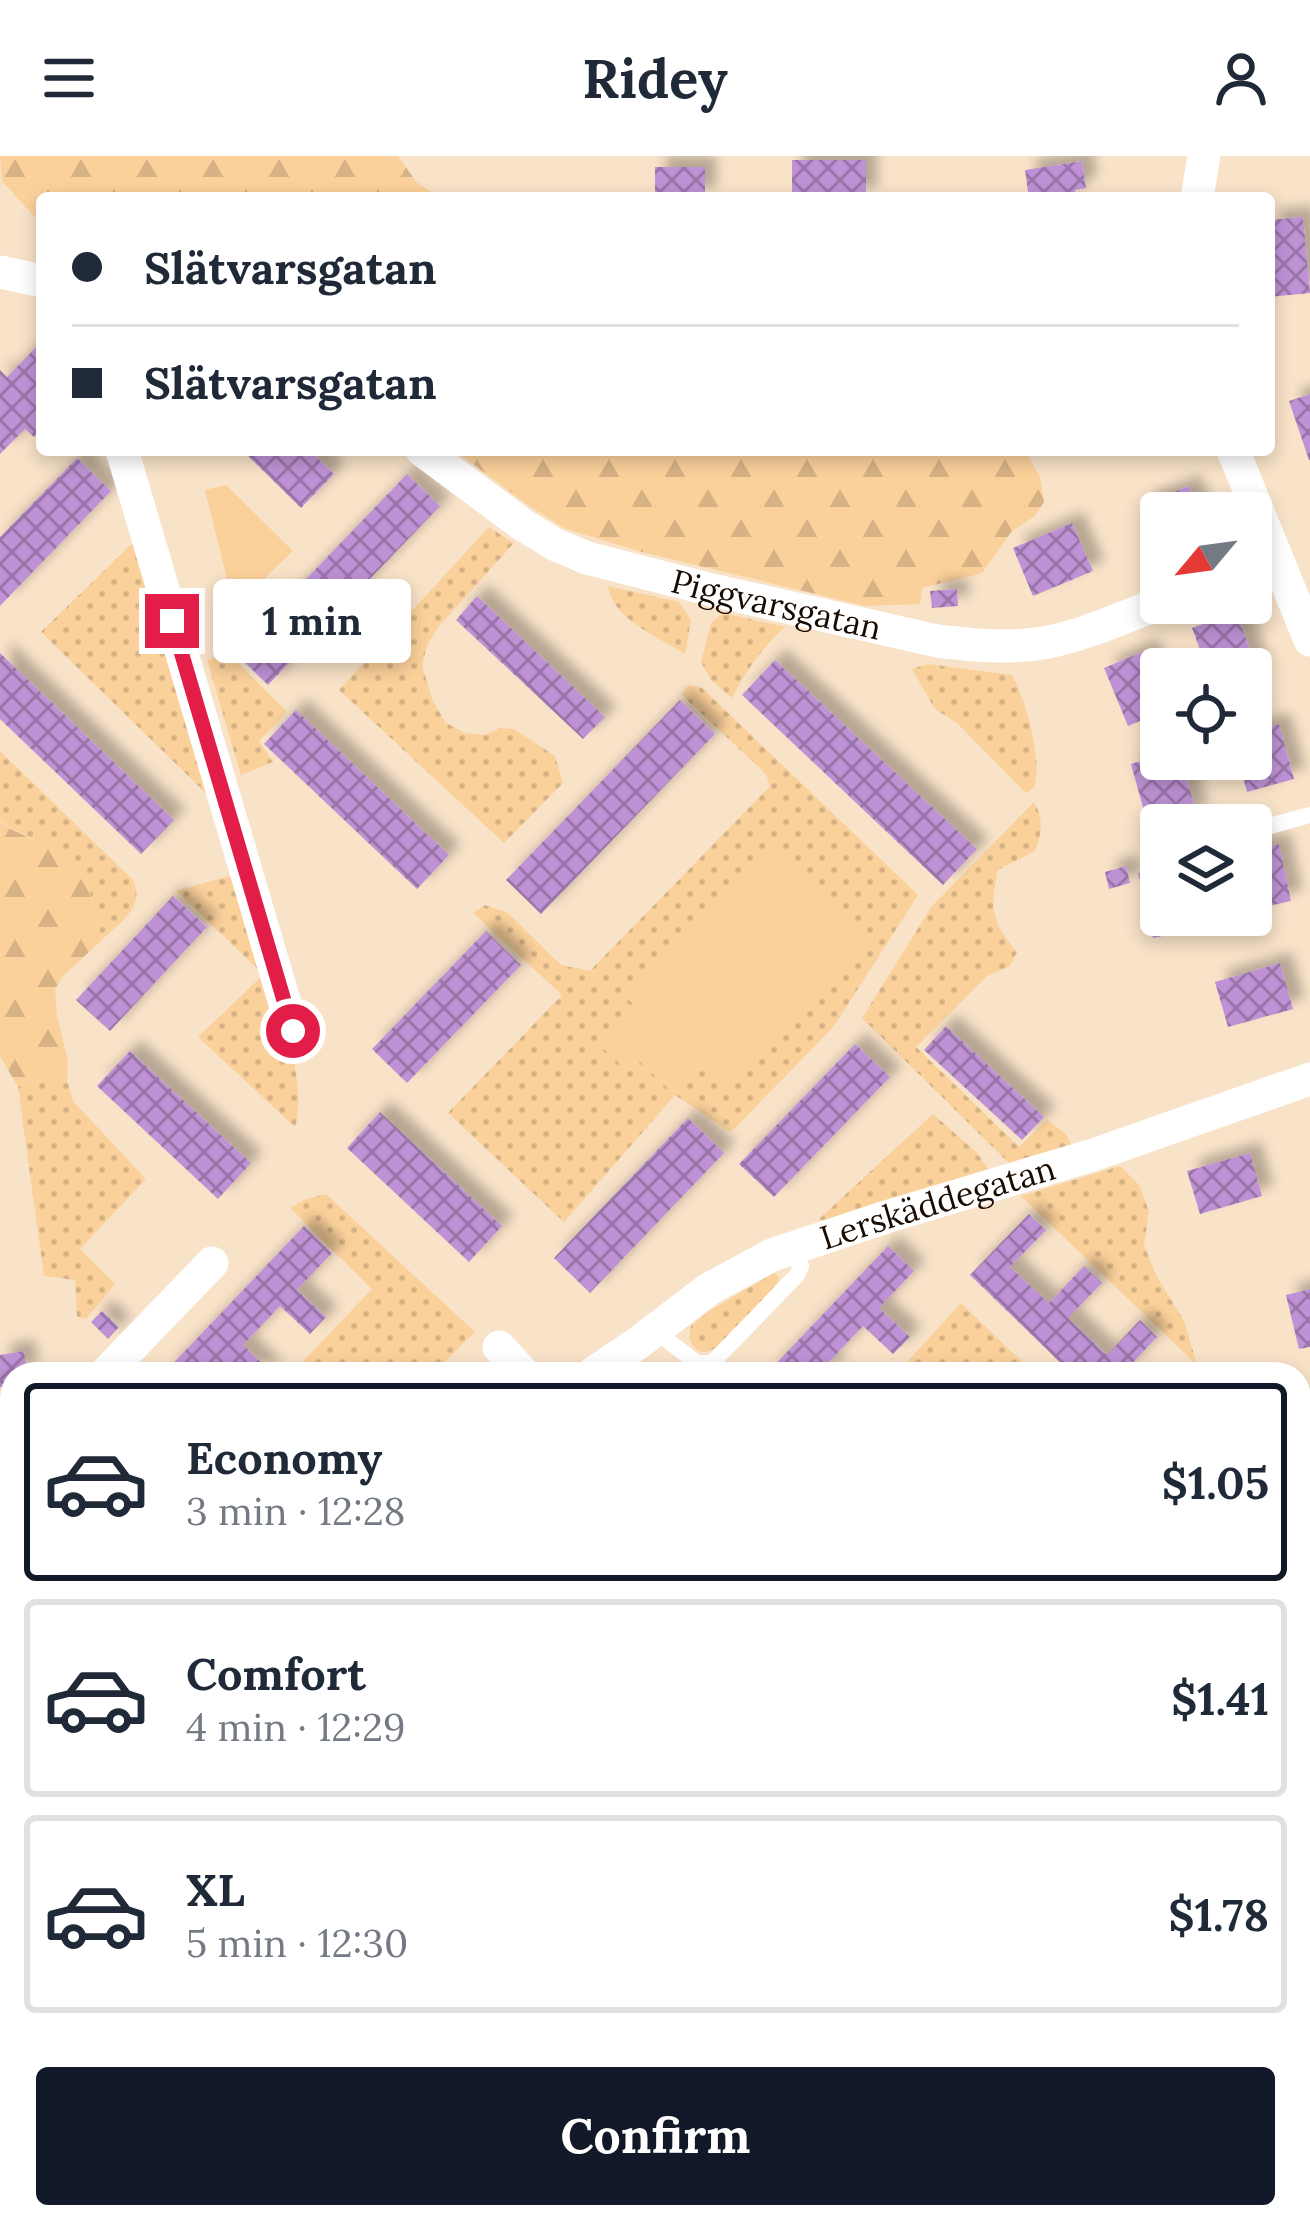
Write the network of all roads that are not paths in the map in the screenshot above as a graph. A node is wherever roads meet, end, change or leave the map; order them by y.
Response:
1 (1204, 156) edge
2 (1198, 192) edge
3 (0, 272) edge
4 (36, 279) edge
5 (124, 456) edge
6 (430, 456) edge
7 (1234, 456) edge
8 (1243, 492) edge
9 (1272, 579) edge
10 (1140, 611) edge
11 (1310, 640) edge
12 (1310, 814) edge
13 (1272, 825) edge
14 (293, 1031) dead end
15 (1310, 1079) edge
16 (787, 1250) junction
17 (212, 1263) dead end
18 (654, 1329) junction
19 (117, 1362) edge
20 (611, 1362) edge
21 (695, 1362) edge
22 (712, 1362) edge

1 - 2 street
3 - 4 street
5 - 14 street
6 - 10 street, Piggvarsgatan
7 - 8 street
9 - 11 street
12 - 13 lane
15 - 16 street, Lerskäddegatan
16 - 18 street, Lerskäddegatan
16 - 22 lane
17 - 19 street
18 - 20 street, Lerskäddegatan
18 - 21 lane

